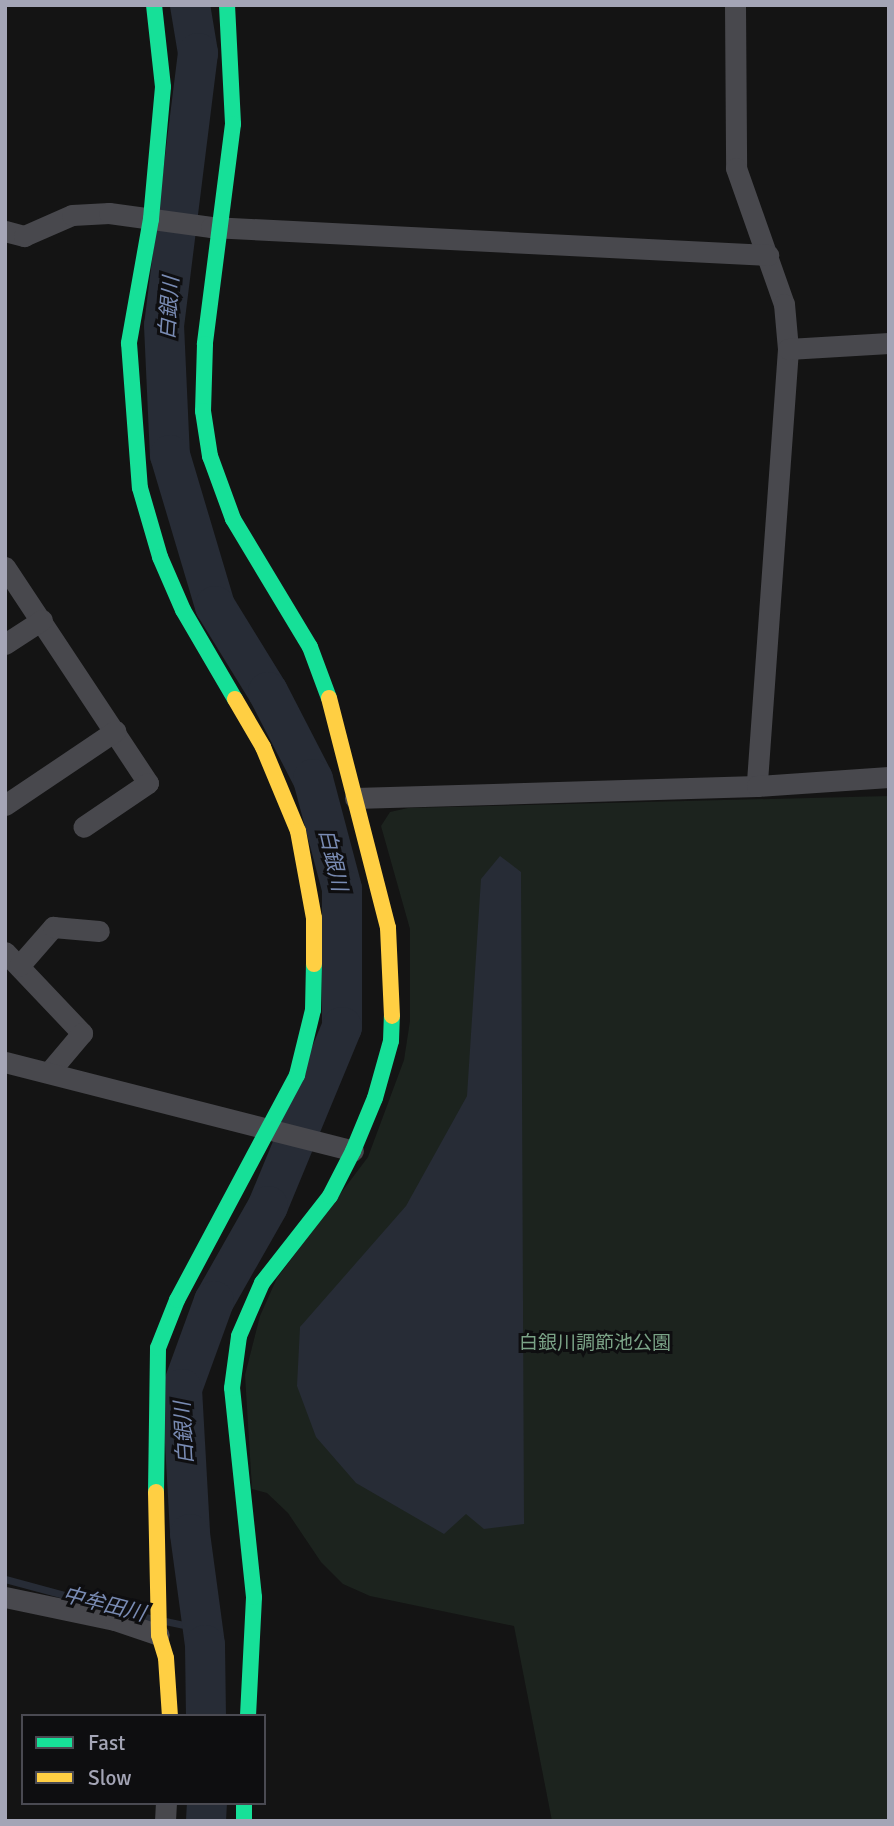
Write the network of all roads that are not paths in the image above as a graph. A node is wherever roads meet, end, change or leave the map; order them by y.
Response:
1 (154, 5) edge
2 (227, 5) edge
3 (735, 5) edge
4 (156, 219) junction
5 (216, 227) junction
6 (5, 231) edge
7 (768, 255) junction
8 (889, 342) edge
9 (788, 349) junction
10 (5, 567) edge
11 (42, 620) junction
12 (5, 644) edge
13 (115, 731) junction
14 (889, 777) edge
15 (757, 786) junction
16 (355, 797) junction
17 (5, 804) edge
18 (83, 827) dead end
19 (99, 931) dead end
20 (12, 959) edge
21 (5, 1062) edge
22 (49, 1072) junction
23 (273, 1128) junction
24 (345, 1148) junction
25 (5, 1597) edge
26 (159, 1632) junction
27 (170, 1714) edge
28 (248, 1714) edge

1 - 4 street
2 - 5 street
3 - 7 street
4 - 5 street
4 - 6 street
4 - 23 street
5 - 7 street
5 - 16 street
7 - 9 street
8 - 9 street
9 - 15 street
10 - 11 street
11 - 12 street
11 - 13 street
13 - 17 street
13 - 18 street
14 - 15 street
15 - 16 street
16 - 24 street
19 - 20 street
20 - 22 street
21 - 22 street
22 - 23 street
23 - 24 street
23 - 26 street
24 - 28 street
25 - 26 street
26 - 27 street

